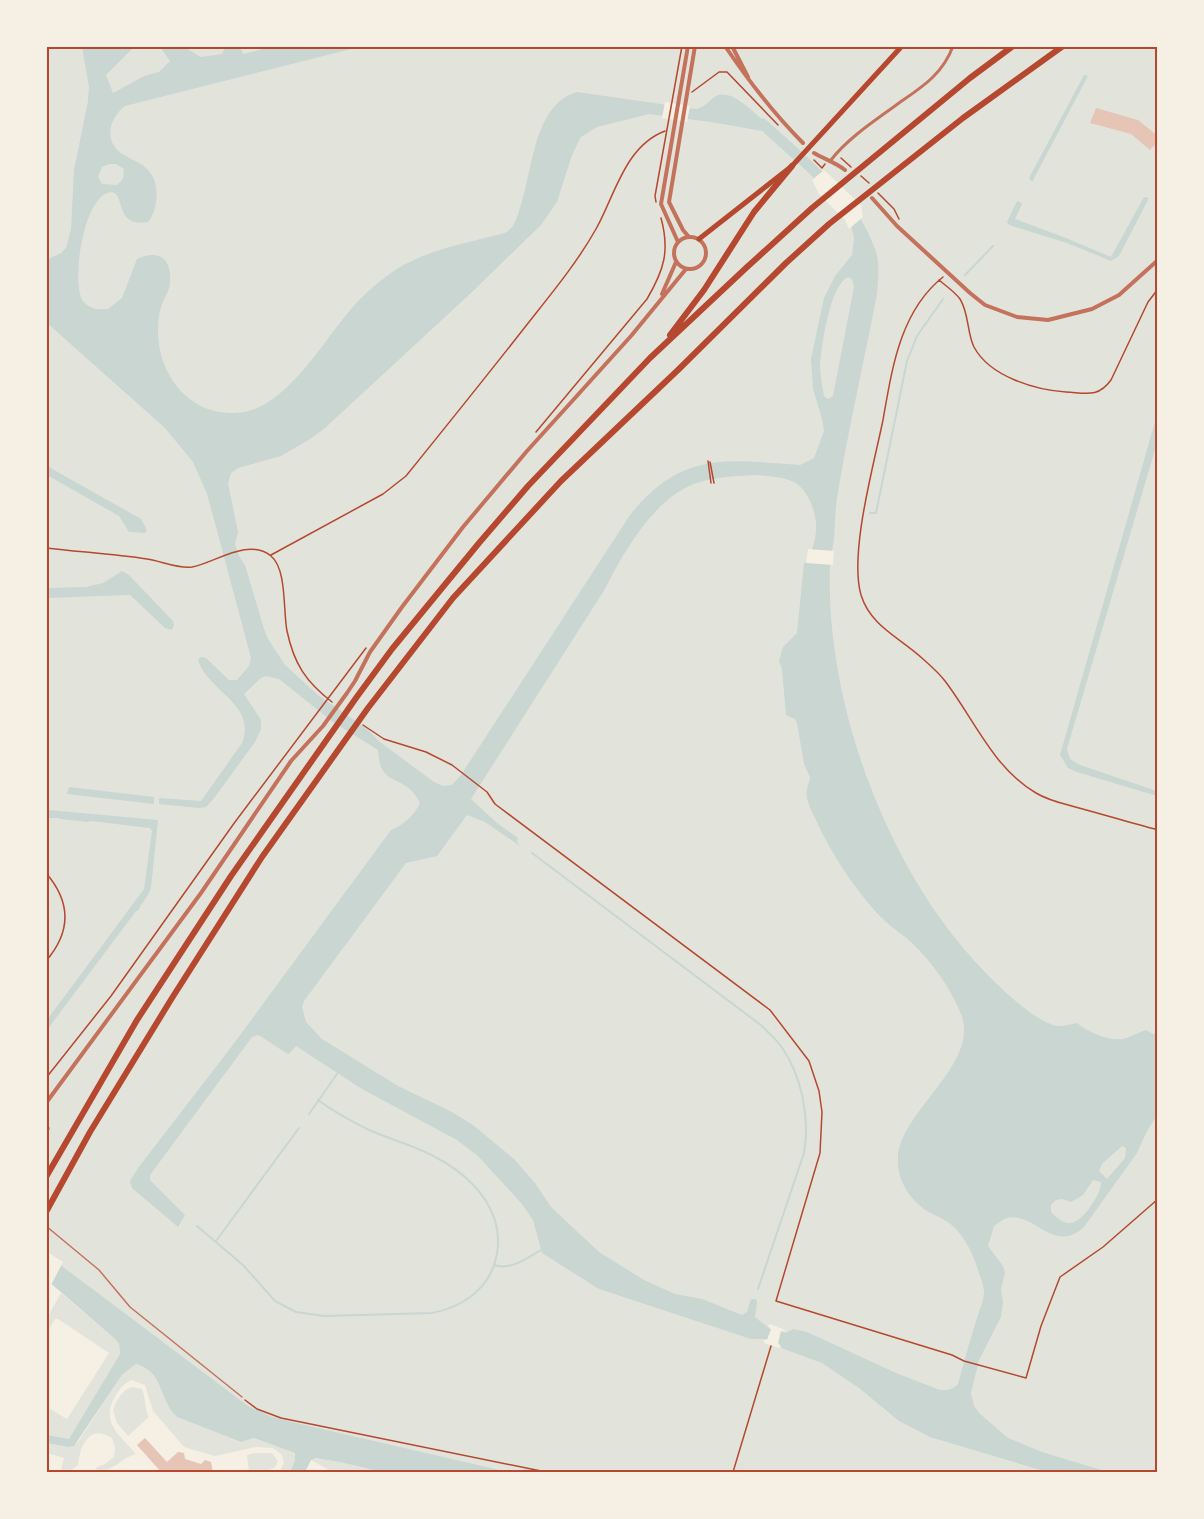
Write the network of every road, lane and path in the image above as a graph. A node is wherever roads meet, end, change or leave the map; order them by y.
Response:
1 (682, 46) edge
2 (688, 46) edge
3 (695, 46) edge
4 (725, 46) edge
5 (732, 46) edge
6 (902, 46) edge
7 (953, 46) edge
8 (1013, 46) edge
9 (1064, 46) edge
10 (749, 78) junction
11 (673, 89) junction
12 (680, 90) junction
13 (687, 91) junction
14 (780, 127) dead end
15 (666, 131) junction
16 (803, 143) dead end
17 (812, 154) joint
18 (836, 154) junction
19 (831, 160) junction
20 (792, 165) junction
21 (822, 168) dead end
22 (845, 170) dead end
23 (871, 185) dead end
24 (879, 193) dead end
25 (872, 198) dead end
26 (657, 203) dead end
27 (659, 212) dead end
28 (901, 225) dead end
29 (689, 237) junction
30 (699, 239) junction
31 (678, 242) junction
32 (1158, 260) edge
33 (676, 262) junction
34 (686, 269) junction
35 (947, 273) junction
36 (939, 280) junction
37 (1158, 289) edge
38 (661, 298) junction
39 (650, 358) junction
40 (530, 439) dead end
41 (709, 461) dead end
42 (713, 483) dead end
43 (46, 548) edge
44 (270, 555) junction
45 (369, 644) dead end
46 (332, 702) dead end
47 (358, 721) dead end
48 (1158, 830) edge
49 (46, 873) edge
50 (46, 961) edge
51 (46, 1078) edge
52 (46, 1103) edge
53 (46, 1125) edge
54 (46, 1139) edge
55 (46, 1177) edge
56 (1158, 1199) edge
57 (46, 1212) edge
58 (46, 1226) edge
59 (771, 1346) dead end
60 (242, 1397) joint
61 (546, 1473) edge
62 (733, 1473) edge

1 - 11 path
2 - 12 street
3 - 13 street
4 - 10 street
5 - 10 street
6 - 20 main road
7 - 18 street
8 - 39 highway
9 - 57 highway
10 - 16 street
11 - 12 path
11 - 15 path
12 - 31 street
13 - 14 path
13 - 29 street
15 - 26 path
15 - 44 path
17 - 19 street
17 - 21 path
18 - 19 street
18 - 23 path
19 - 22 street
20 - 30 main road
20 - 39 highway
24 - 28 path
25 - 35 street
27 - 40 path
29 - 30 street
29 - 31 street
30 - 34 street
31 - 33 street
32 - 35 street
33 - 34 street
33 - 38 street
34 - 38 street
35 - 36 path
36 - 37 path
36 - 48 path
38 - 52 street
39 - 55 highway
41 - 42 path
43 - 44 path
44 - 46 path
45 - 51 path
47 - 56 path
49 - 50 path
53 - 54 lane
58 - 60 lane
59 - 62 path
60 - 61 path

